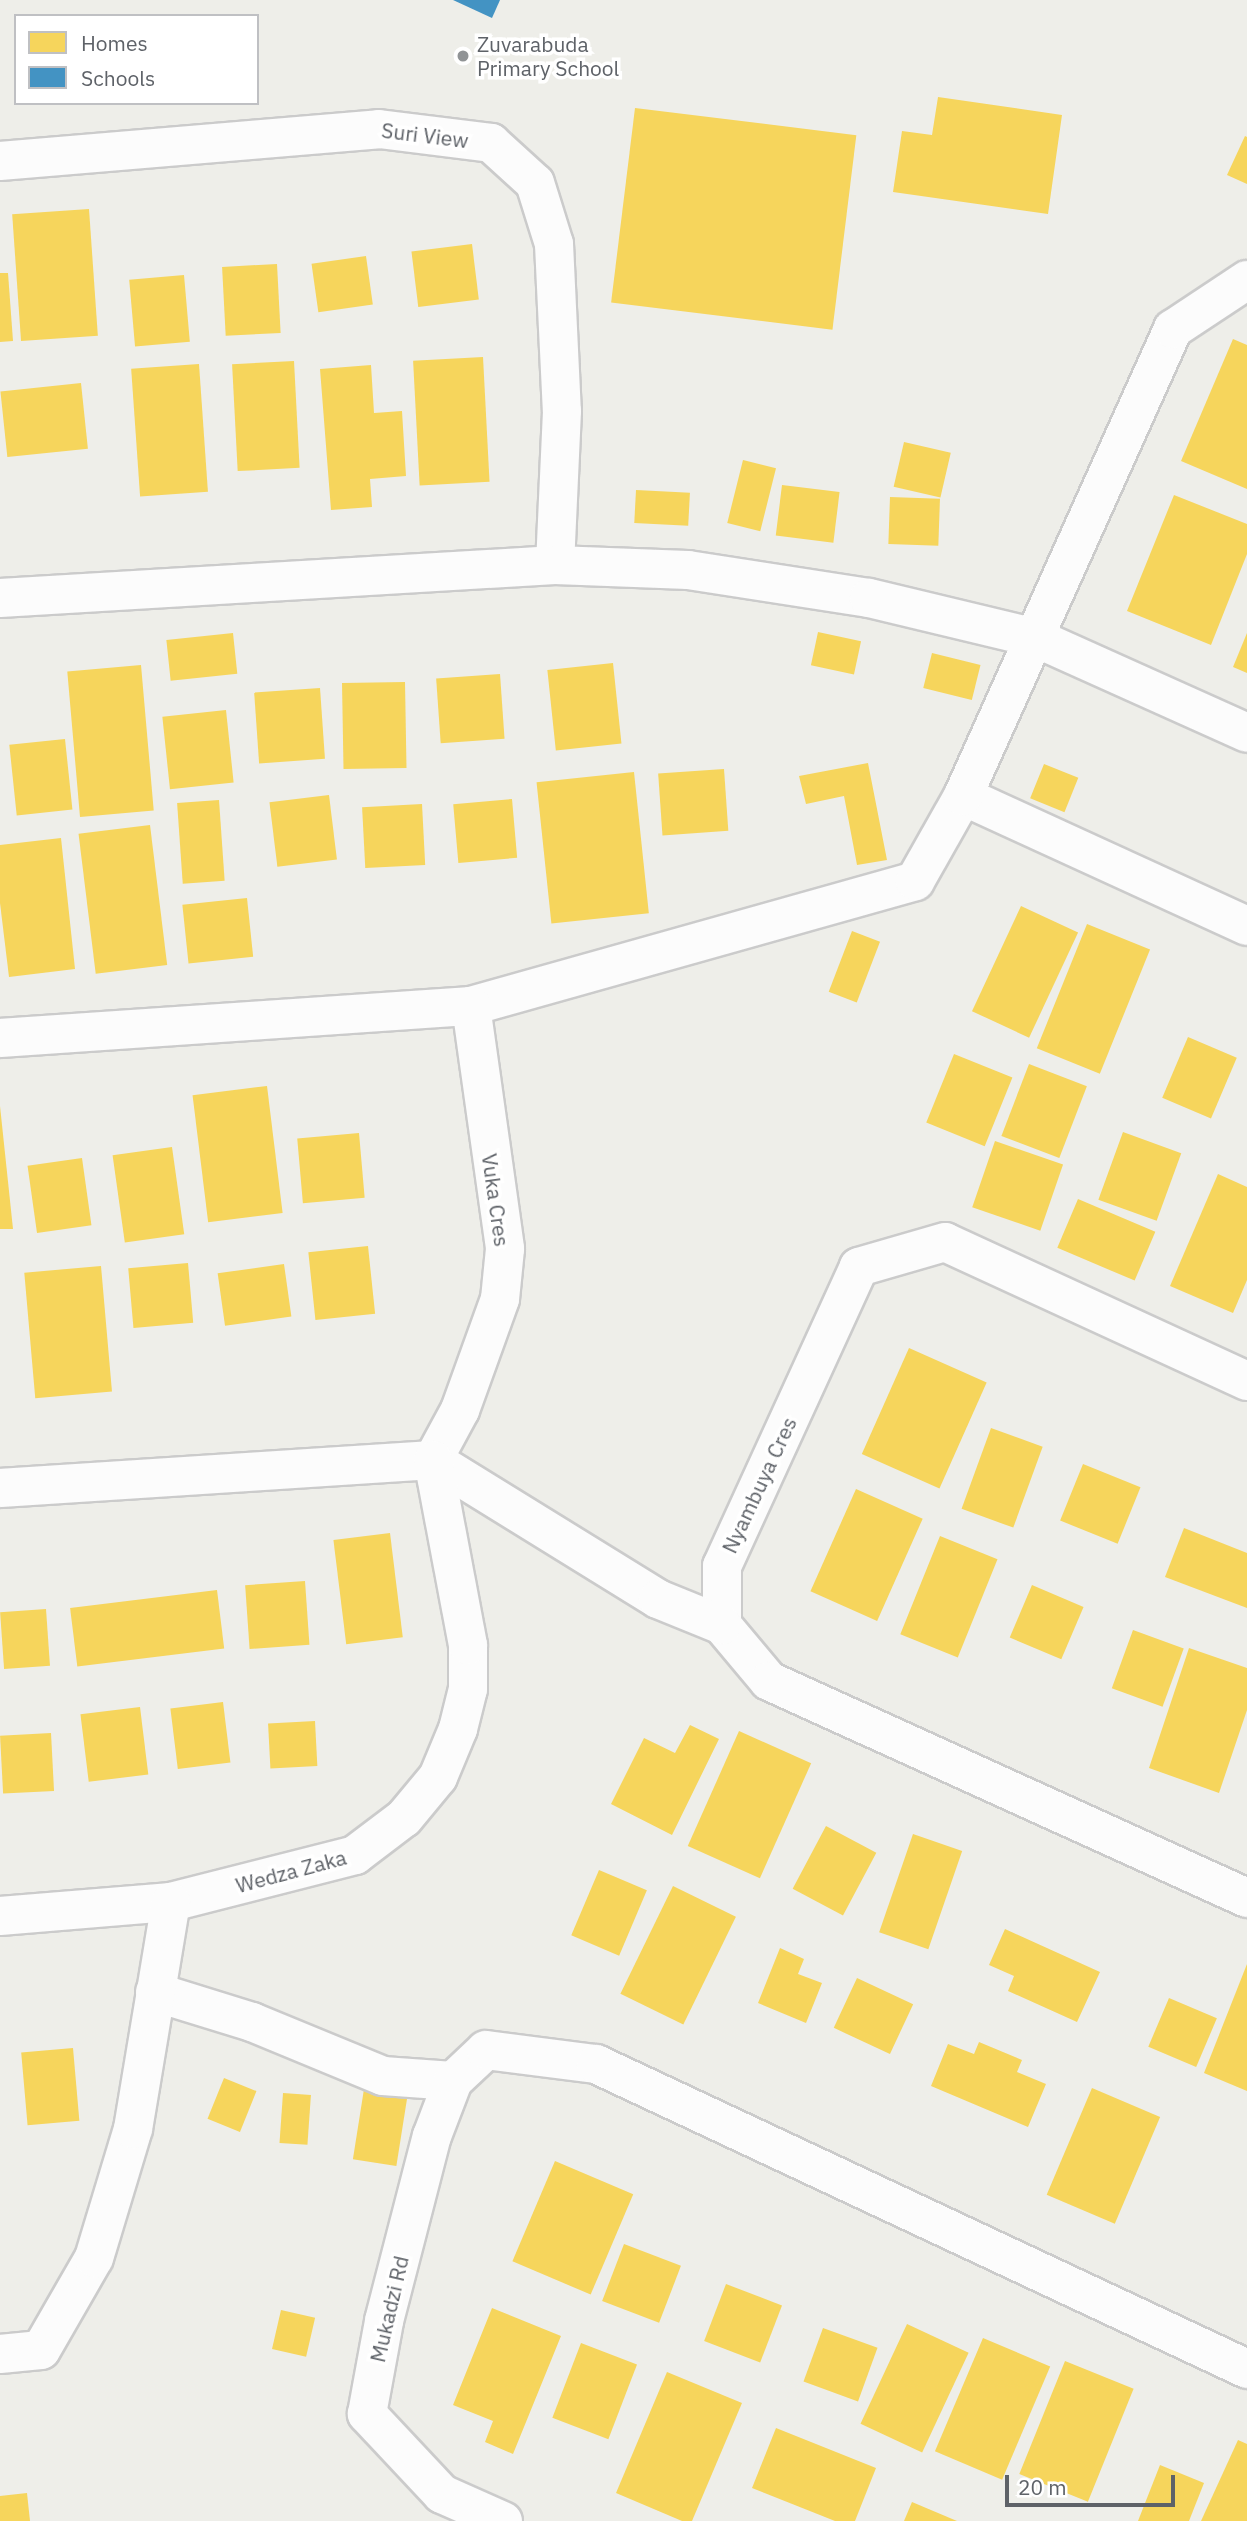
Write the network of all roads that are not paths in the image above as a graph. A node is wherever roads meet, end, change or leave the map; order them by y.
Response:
1 (0, 161) edge
2 (1247, 280) edge
3 (555, 565) junction
4 (0, 598) edge
5 (1036, 638) junction
6 (1247, 733) edge
7 (963, 796) junction
8 (1247, 926) edge
9 (471, 1006) junction
10 (0, 1038) edge
11 (1247, 1381) edge
12 (433, 1460) junction
13 (0, 1488) edge
14 (722, 1625) junction
15 (1247, 1898) edge
16 (171, 1902) junction
17 (0, 1916) edge
18 (155, 1992) junction
19 (453, 2081) junction
20 (0, 2354) edge
21 (1247, 2369) edge
22 (503, 2521) edge

1 - 3 street, Suri View
2 - 5 street
3 - 4 street
3 - 5 street
5 - 6 street
5 - 7 street
7 - 8 street
7 - 9 street
9 - 10 street
9 - 12 street, Vuka Cres
11 - 14 street, Nyambuya Cres
12 - 13 street
12 - 14 street
12 - 16 street, Wedza Zaka
14 - 15 street
16 - 17 street, Wedza Zaka
16 - 18 street
18 - 19 street
18 - 20 street
19 - 21 street, Mukadzi Rd
19 - 22 street, Mukadzi Rd

